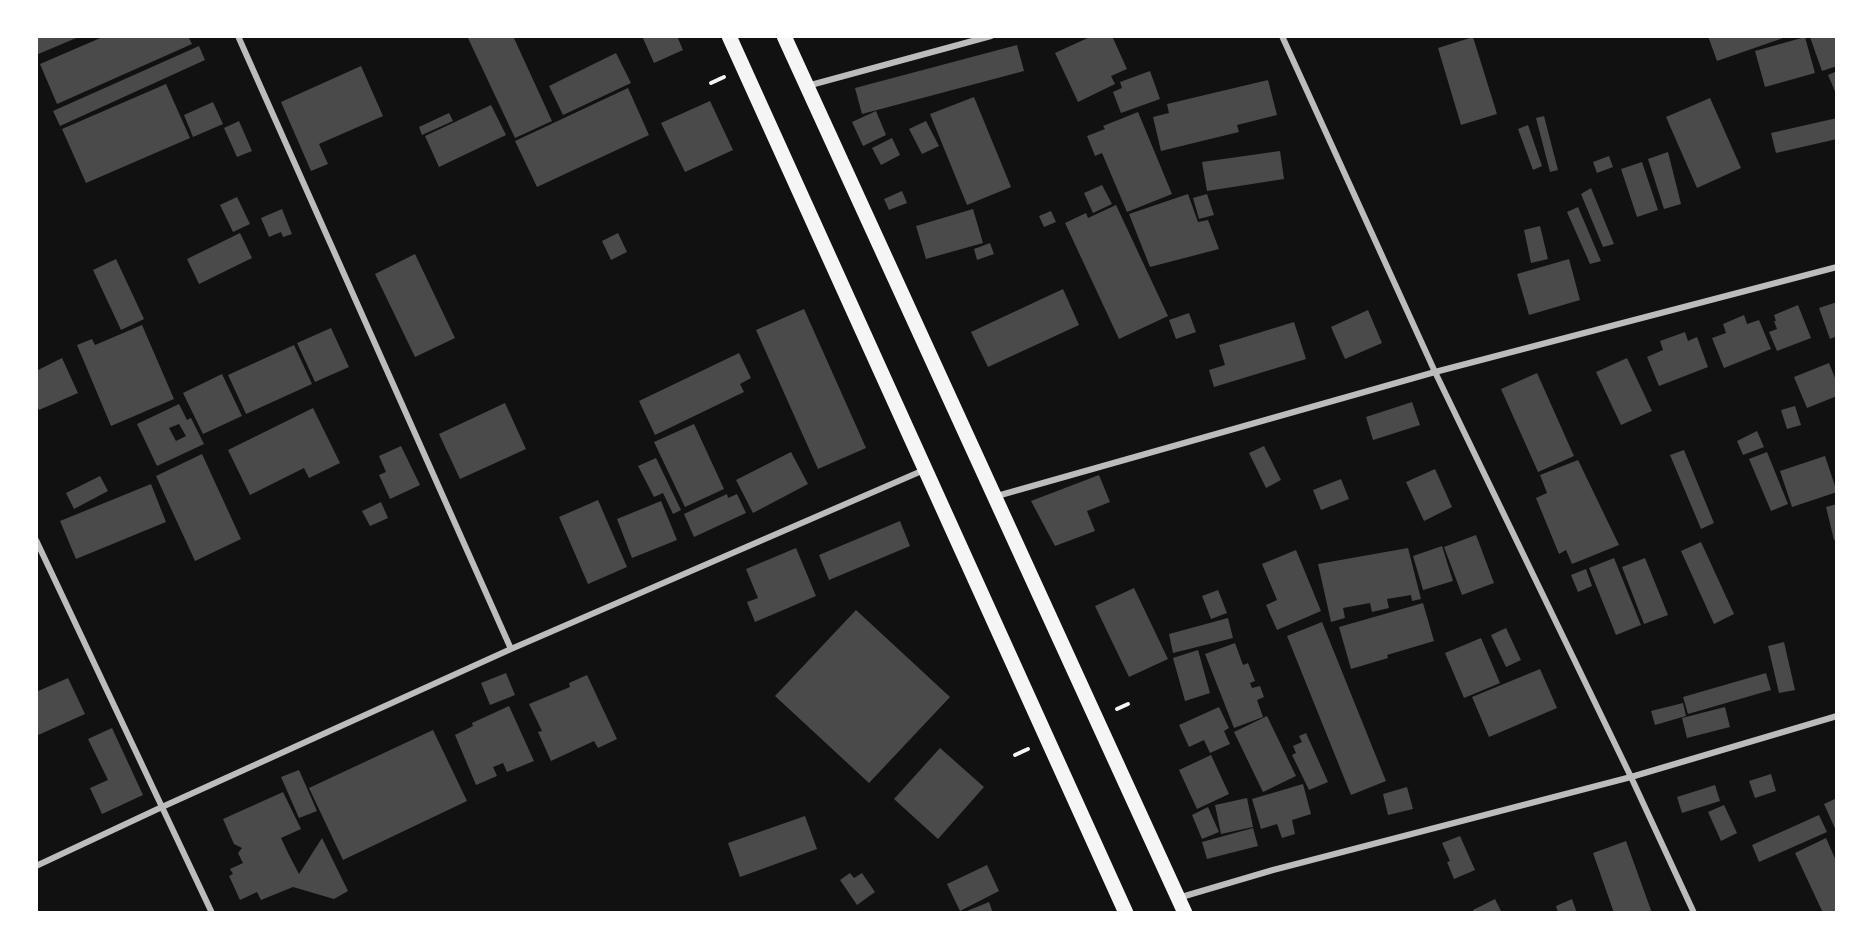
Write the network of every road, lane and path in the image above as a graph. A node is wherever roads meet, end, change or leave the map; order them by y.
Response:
1 (238, 36) edge
2 (729, 36) edge
3 (784, 36) edge
4 (991, 36) edge
5 (1282, 36) edge
6 (806, 86) junction
7 (1837, 267) edge
8 (1435, 372) junction
9 (924, 470) junction
10 (993, 497) junction
11 (36, 540) edge
12 (511, 649) junction
13 (1837, 716) edge
14 (1631, 777) junction
15 (162, 807) junction
16 (36, 866) edge
17 (1178, 898) junction
18 (212, 913) edge
19 (1126, 913) edge
20 (1185, 913) edge
21 (1694, 913) edge

1 - 12 street
2 - 9 main road
3 - 6 main road
4 - 6 street
5 - 8 street
6 - 10 main road
7 - 8 street
8 - 10 street
8 - 14 street
9 - 12 street
9 - 19 main road
10 - 17 main road
11 - 15 street
12 - 15 street
13 - 14 street
14 - 17 street
14 - 21 street
15 - 16 street
15 - 18 street
17 - 20 main road

